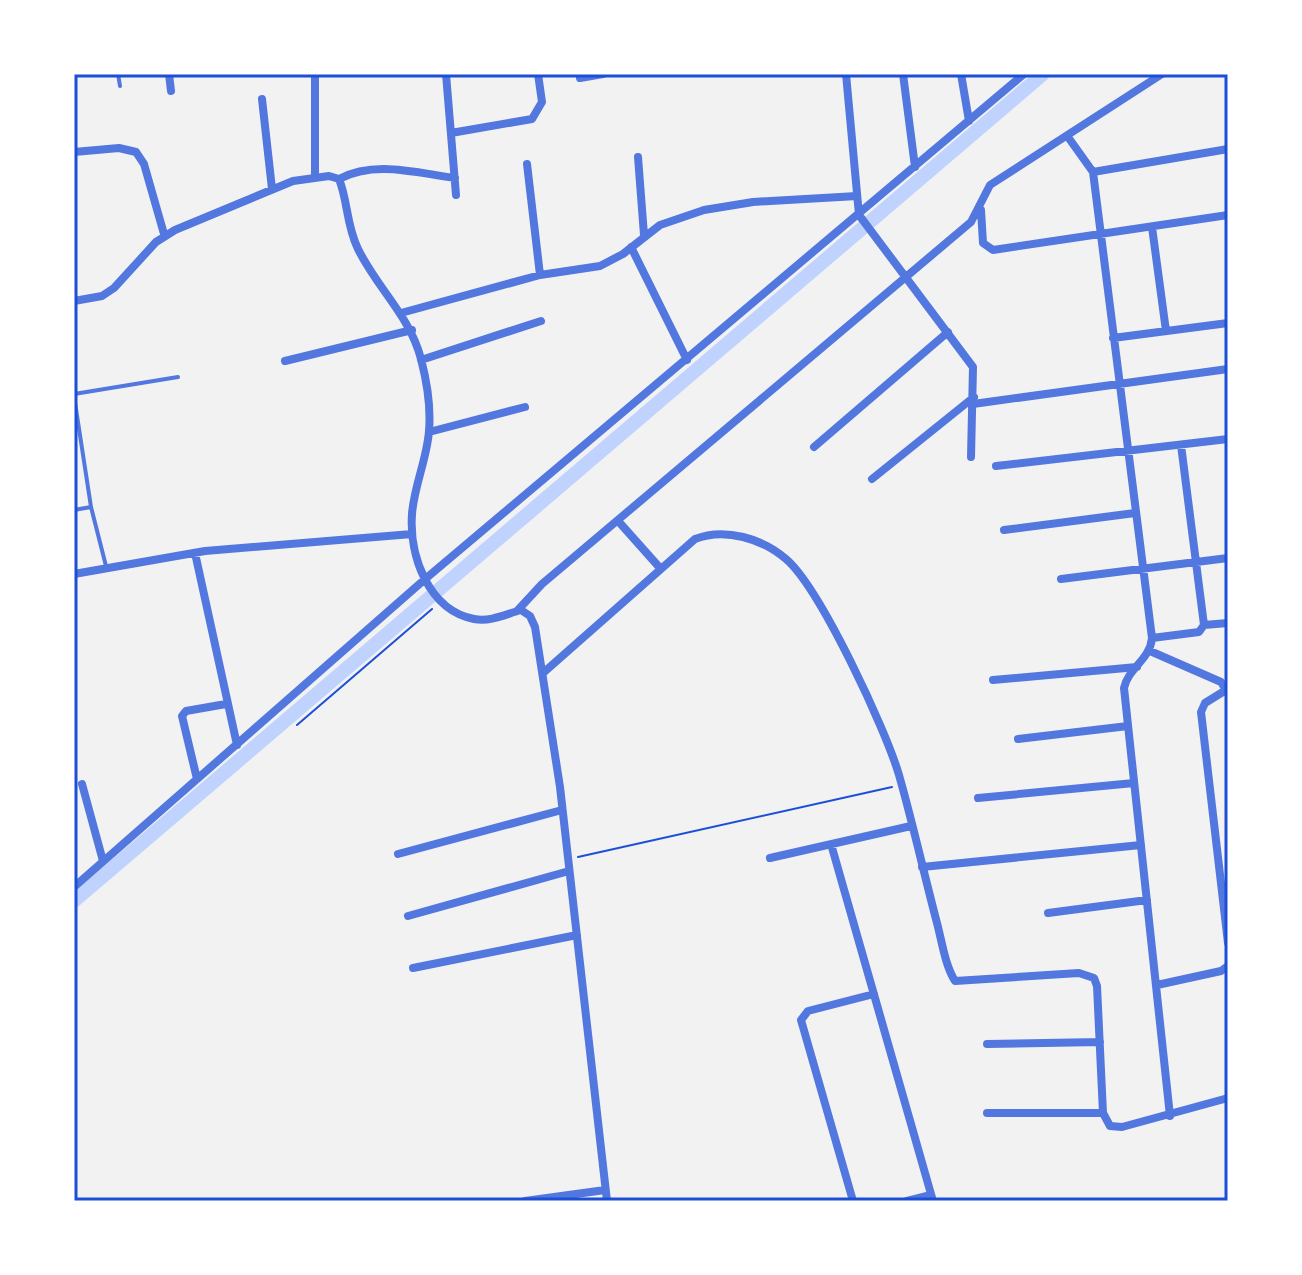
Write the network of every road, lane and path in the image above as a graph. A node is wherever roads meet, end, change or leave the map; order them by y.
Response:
1 (118, 74) edge
2 (169, 74) edge
3 (315, 74) edge
4 (446, 74) edge
5 (538, 74) edge
6 (603, 74) edge
7 (846, 74) edge
8 (903, 74) edge
9 (961, 74) edge
10 (1024, 74) edge
11 (1162, 74) edge
12 (580, 78) dead end
13 (120, 86) dead end
14 (171, 91) dead end
15 (262, 99) dead end
16 (969, 121) junction
17 (451, 133) junction
18 (1068, 137) junction
19 (1228, 149) edge
20 (74, 152) edge
21 (638, 157) dead end
22 (527, 164) dead end
23 (915, 167) junction
24 (1093, 172) junction
25 (315, 176) junction
26 (455, 178) junction
27 (339, 179) junction
28 (272, 189) junction
29 (456, 195) dead end
30 (857, 196) junction
31 (980, 208) junction
32 (1228, 215) edge
33 (861, 218) junction
34 (1152, 227) junction
35 (164, 234) junction
36 (644, 235) junction
37 (1100, 235) junction
38 (631, 247) junction
39 (540, 275) junction
40 (905, 278) junction
41 (74, 301) edge
42 (401, 313) junction
43 (541, 321) dead end
44 (1228, 323) edge
45 (412, 330) junction
46 (1166, 331) junction
47 (948, 332) junction
48 (1113, 338) junction
49 (421, 360) junction
50 (687, 360) junction
51 (285, 361) dead end
52 (1228, 369) edge
53 (178, 377) dead end
54 (1118, 382) junction
55 (74, 395) edge
56 (974, 401) junction
57 (525, 407) dead end
58 (429, 432) junction
59 (1228, 439) edge
60 (1181, 445) junction
61 (814, 447) dead end
62 (1127, 451) junction
63 (971, 457) dead end
64 (996, 466) dead end
65 (872, 479) dead end
66 (91, 507) junction
67 (74, 510) edge
68 (1135, 513) junction
69 (619, 522) junction
70 (1004, 530) dead end
71 (412, 534) junction
72 (195, 553) junction
73 (1228, 558) edge
74 (1194, 562) junction
75 (660, 568) junction
76 (1143, 568) junction
77 (107, 569) junction
78 (74, 574) edge
79 (1061, 579) dead end
80 (427, 584) junction
81 (439, 598) junction
82 (516, 611) junction
83 (1228, 623) edge
84 (1204, 625) junction
85 (1152, 638) junction
86 (1150, 651) junction
87 (1138, 667) junction
88 (543, 673) junction
89 (993, 680) dead end
90 (1224, 683) edge
91 (226, 704) junction
92 (297, 725) dead end
93 (1128, 726) junction
94 (1018, 739) dead end
95 (237, 745) junction
96 (197, 779) junction
97 (1134, 783) junction
98 (82, 784) dead end
99 (901, 785) junction
100 (978, 798) dead end
101 (562, 810) junction
102 (911, 826) junction
103 (831, 844) junction
104 (1141, 845) junction
105 (398, 854) dead end
106 (770, 858) dead end
107 (568, 859) junction
108 (103, 861) junction
109 (922, 867) junction
110 (569, 871) junction
111 (74, 887) edge
112 (1147, 900) junction
113 (1048, 913) dead end
114 (408, 916) dead end
115 (577, 935) junction
116 (1228, 943) edge
117 (1228, 966) edge
118 (413, 968) dead end
119 (1157, 985) junction
120 (874, 994) junction
121 (1100, 1042) junction
122 (987, 1044) dead end
123 (1228, 1098) edge
124 (987, 1113) dead end
125 (1103, 1113) junction
126 (1170, 1116) junction
127 (605, 1190) junction
128 (932, 1198) edge
129 (525, 1201) edge
130 (607, 1201) edge
131 (853, 1201) edge
132 (907, 1201) edge

1 - 13 lane
2 - 14 street
3 - 25 street
4 - 17 street
5 - 17 street
6 - 12 street
7 - 30 street
8 - 23 street
9 - 16 street
10 - 16 street
11 - 18 street
15 - 28 street
16 - 23 street
17 - 26 street
18 - 24 street
18 - 31 street
19 - 24 street
20 - 35 street
21 - 36 street
22 - 39 street
23 - 33 street
24 - 37 street
25 - 27 street
25 - 28 street
26 - 27 street
26 - 29 street
27 - 42 street
28 - 35 street
30 - 33 street
30 - 36 street
31 - 37 street
31 - 40 street
32 - 34 street
33 - 40 street
33 - 50 street
34 - 37 street
34 - 46 street
35 - 41 street
36 - 38 street
37 - 48 street
38 - 39 street
38 - 50 street
39 - 42 street
40 - 47 street
40 - 69 street
42 - 45 street
43 - 49 street
44 - 46 street
45 - 49 street
45 - 51 street
46 - 48 street
47 - 56 street
47 - 61 street
48 - 54 street
49 - 58 street
50 - 80 street
52 - 54 street
53 - 55 lane
54 - 56 street
54 - 62 street
55 - 66 lane
56 - 63 street
56 - 65 street
57 - 58 street
58 - 71 street
59 - 60 street
60 - 62 street
60 - 74 street
62 - 64 street
62 - 68 street
66 - 67 lane
66 - 77 lane
68 - 70 street
68 - 76 street
69 - 75 street
69 - 82 street
71 - 72 street
71 - 80 street
72 - 77 street
72 - 91 street
73 - 74 street
74 - 76 street
74 - 84 street
75 - 88 street
75 - 99 street
76 - 79 street
76 - 85 street
77 - 78 street
80 - 81 street
80 - 95 street
81 - 82 street
81 - 92 path
82 - 88 street
83 - 84 street
84 - 85 street
85 - 86 street
86 - 87 street
86 - 90 street
87 - 89 street
87 - 93 street
88 - 101 street
90 - 116 street
91 - 95 street
91 - 96 street
93 - 94 street
93 - 97 street
95 - 96 street
96 - 108 street
97 - 100 street
97 - 104 street
98 - 108 street
99 - 102 street
99 - 107 path
101 - 105 street
101 - 107 street
102 - 103 street
102 - 109 street
103 - 106 street
103 - 120 street
104 - 109 street
104 - 112 street
107 - 110 street
108 - 111 street
109 - 121 street
110 - 114 street
110 - 115 street
112 - 113 street
112 - 119 street
115 - 118 street
115 - 127 street
117 - 119 street
119 - 126 street
120 - 128 street
120 - 131 street
121 - 122 street
121 - 125 street
123 - 126 street
124 - 125 street
125 - 126 street
127 - 129 street
127 - 130 street
128 - 132 street

